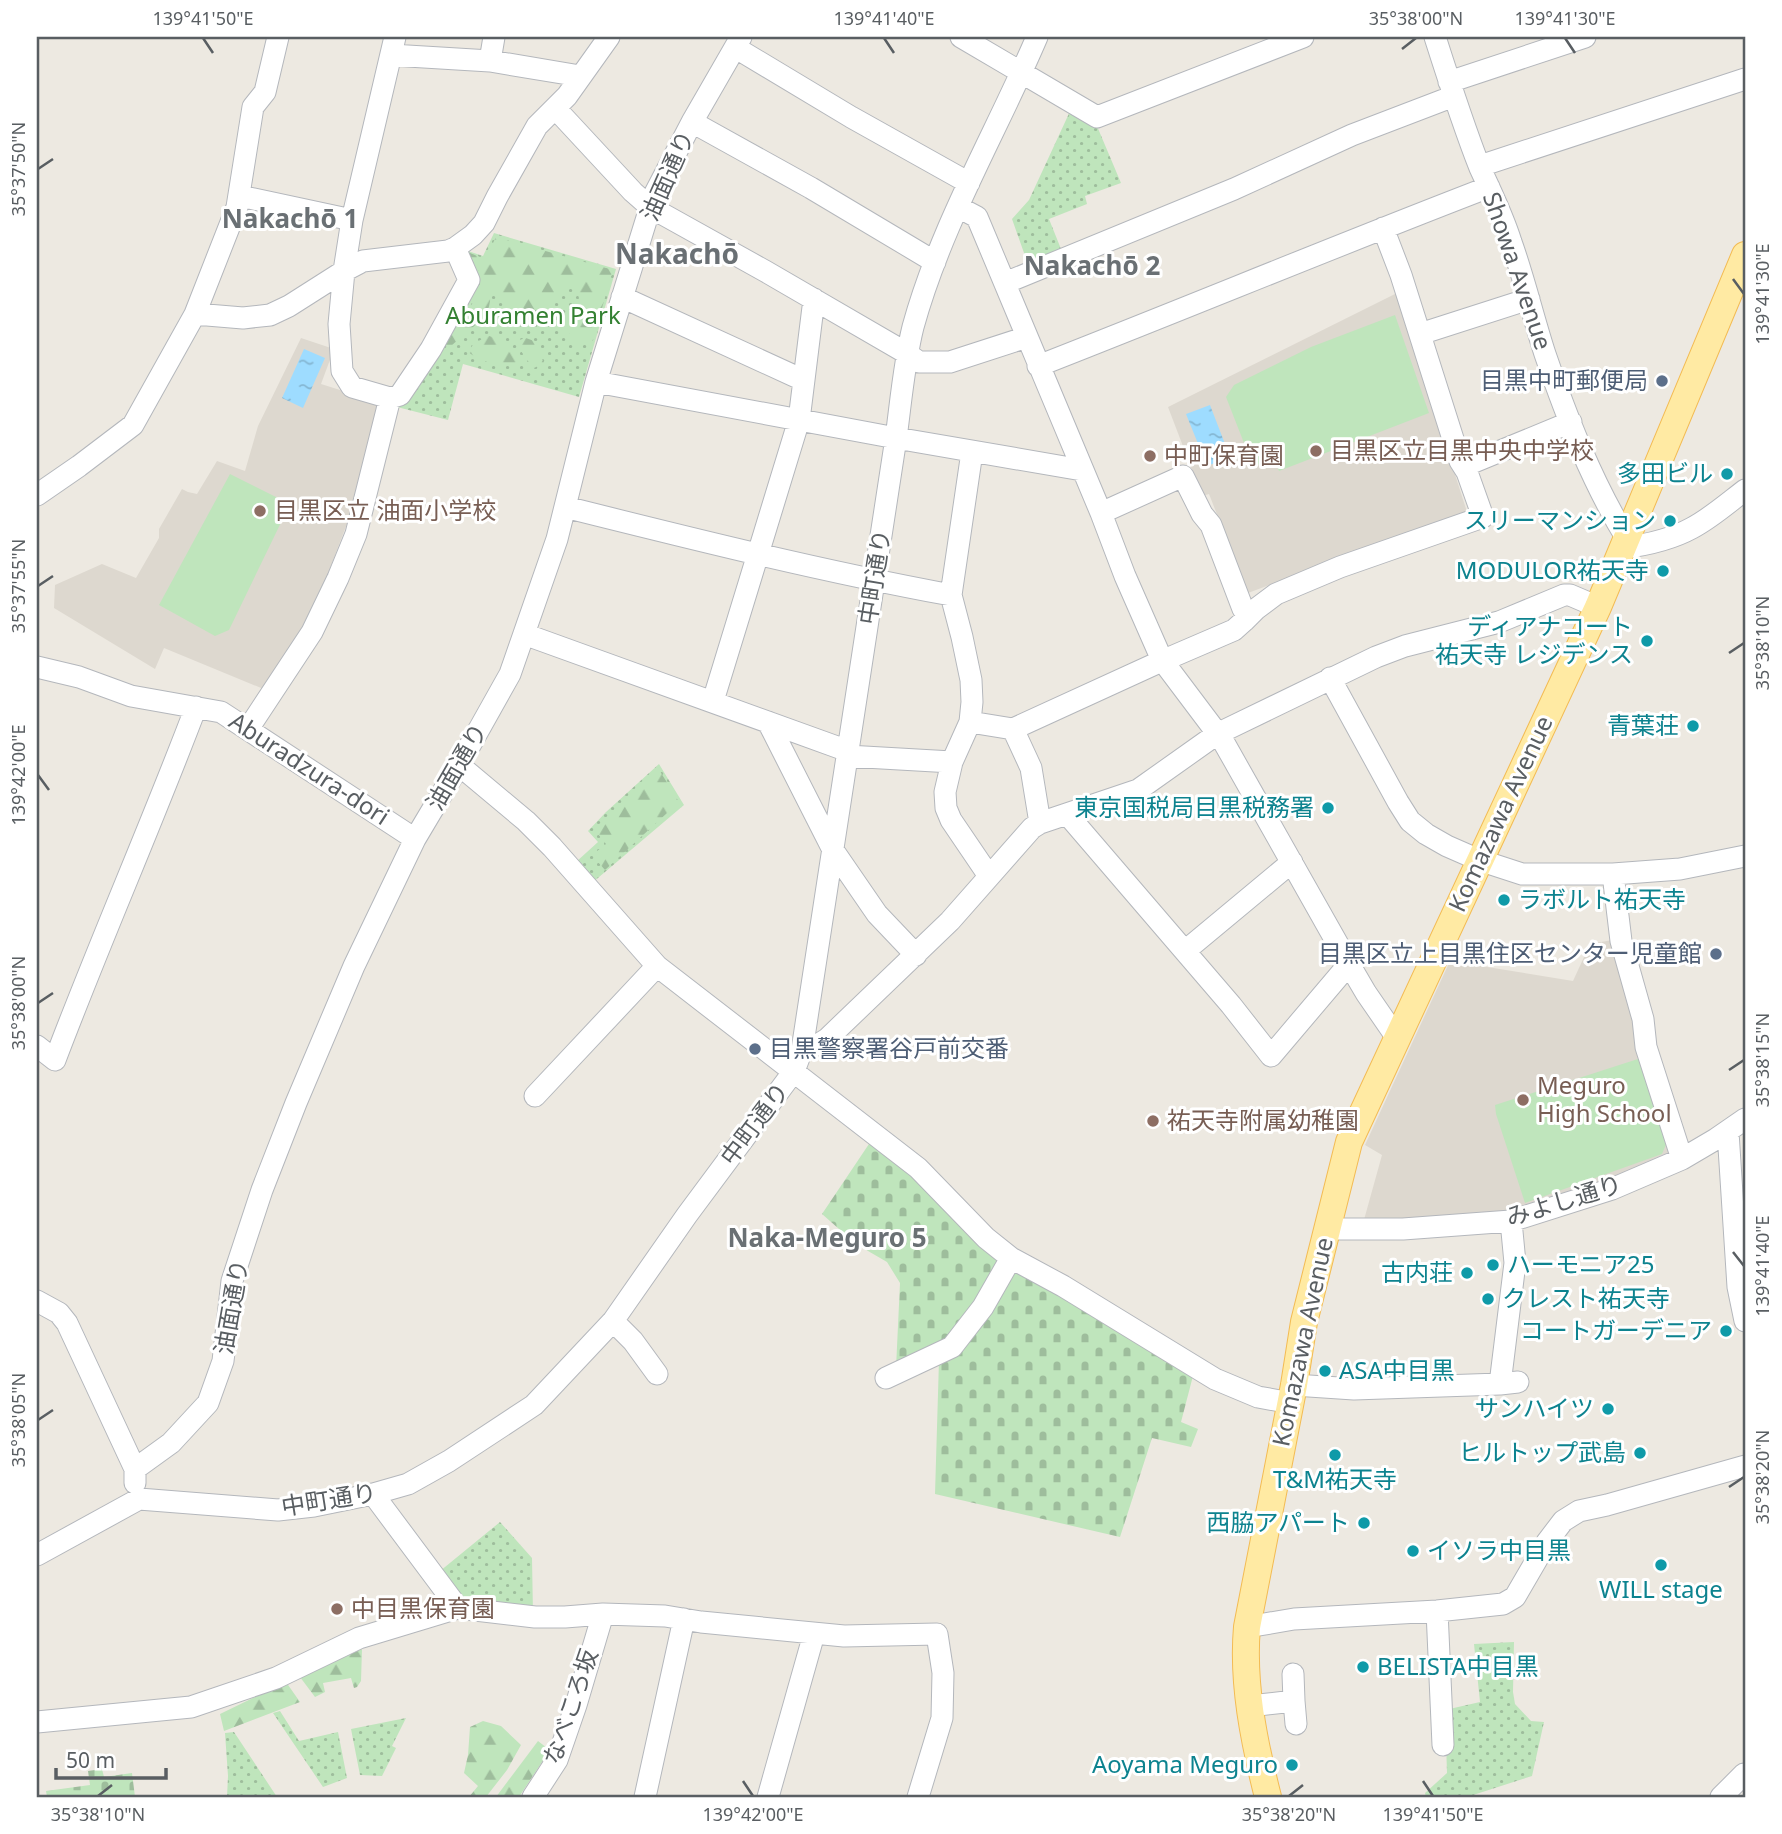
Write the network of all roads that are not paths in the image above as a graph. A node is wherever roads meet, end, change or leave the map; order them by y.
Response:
1 (278, 37) edge
2 (494, 37) edge
3 (609, 37) edge
4 (961, 37) edge
5 (1037, 37) edge
6 (1303, 37) edge
7 (1434, 37) edge
8 (1585, 37) edge
9 (738, 42) edge
10 (393, 46) edge
11 (489, 61) junction
12 (1022, 72) junction
13 (580, 76) junction
14 (1745, 79) edge
15 (1452, 89) junction
16 (555, 108) junction
17 (692, 122) junction
18 (1480, 166) junction
19 (969, 183) junction
20 (1489, 187) junction
21 (240, 196) junction
22 (650, 207) junction
23 (958, 207) junction
24 (352, 220) junction
25 (1383, 228) junction
26 (455, 248) junction
27 (1745, 255) edge
28 (935, 262) junction
29 (344, 271) junction
30 (1005, 283) junction
31 (622, 298) junction
32 (814, 299) junction
33 (1529, 299) junction
34 (195, 314) junction
35 (1420, 334) junction
36 (1027, 337) junction
37 (908, 354) junction
38 (1038, 366) junction
39 (803, 380) junction
40 (596, 382) junction
41 (390, 398) junction
42 (799, 420) junction
43 (1571, 422) junction
44 (896, 438) junction
45 (972, 452) junction
46 (1464, 466) junction
47 (1082, 470) junction
48 (1745, 490) edge
49 (37, 495) edge
50 (565, 507) junction
51 (1101, 513) junction
52 (1625, 544) junction
53 (757, 555) junction
54 (874, 581) junction
55 (951, 595) junction
56 (1598, 607) junction
57 (1250, 614) junction
58 (524, 634) junction
59 (1162, 660) junction
60 (37, 667) edge
61 (1331, 678) junction
62 (713, 701) junction
63 (196, 707) junction
64 (768, 722) junction
65 (970, 722) junction
66 (248, 729) junction
67 (1013, 729) junction
68 (1217, 734) junction
69 (848, 753) junction
70 (952, 762) junction
71 (459, 765) junction
72 (1068, 814) junction
73 (1040, 823) junction
74 (415, 839) junction
75 (833, 850) junction
76 (1745, 856) edge
77 (1479, 860) junction
78 (1292, 862) junction
79 (1613, 874) junction
80 (989, 876) junction
81 (1185, 951) junction
82 (916, 955) junction
83 (1349, 964) junction
84 (657, 966) junction
85 (1397, 1038) junction
86 (37, 1046) edge
87 (802, 1050) junction
88 (794, 1071) junction
89 (535, 1096) dead end
90 (1737, 1125) edge
91 (1682, 1159) junction
92 (1510, 1221) junction
93 (1326, 1229) junction
94 (1741, 1242) edge
95 (1011, 1258) junction
96 (37, 1301) edge
97 (613, 1321) junction
98 (1745, 1321) edge
99 (657, 1374) dead end
100 (886, 1378) dead end
101 (1292, 1394) junction
102 (1745, 1466) edge
103 (135, 1469) junction
104 (373, 1494) junction
105 (139, 1499) junction
106 (37, 1555) edge
107 (458, 1608) junction
108 (1437, 1611) junction
109 (603, 1614) junction
110 (684, 1619) junction
111 (1247, 1627) junction
112 (814, 1634) junction
113 (1293, 1674) dead end
114 (1294, 1701) junction
115 (1250, 1706) junction
116 (37, 1722) edge
117 (1296, 1724) dead end
118 (1443, 1745) dead end
119 (1744, 1774) edge
120 (533, 1797) edge
121 (645, 1797) edge
122 (768, 1797) edge
123 (918, 1797) edge
124 (1268, 1797) edge
125 (1721, 1797) edge

1 - 21 street
2 - 11 street
3 - 13 street
4 - 12 street
5 - 12 street, 中町通り
6 - 12 street
7 - 15 street, Showa Avenue
8 - 15 street
9 - 17 street, 油面通り
9 - 19 street
10 - 11 street
10 - 24 street
11 - 13 street
12 - 19 street, 中町通り
13 - 16 street
14 - 18 street
15 - 18 street, Showa Avenue
15 - 30 street
16 - 22 street
16 - 26 street
17 - 22 street, 油面通り
17 - 28 street
18 - 20 street, Showa Avenue
19 - 23 street, 中町通り
20 - 25 street
20 - 33 street, Showa Avenue
21 - 24 street
21 - 34 street
22 - 31 street, 油面通り
22 - 32 street
23 - 28 street, 中町通り
23 - 30 street
24 - 29 street
25 - 35 street
25 - 38 street
26 - 29 street
26 - 41 street
27 - 52 main road, Komazawa Avenue
28 - 37 street, 中町通り
29 - 34 street
29 - 41 street
30 - 36 street
31 - 39 street
31 - 40 street, 油面通り
32 - 37 street
32 - 39 street
33 - 35 street
33 - 43 street, Showa Avenue
34 - 49 street
35 - 46 street
36 - 37 street
36 - 38 street
37 - 44 street, 中町通り
38 - 47 street
39 - 42 street
40 - 42 street
40 - 50 street, 油面通り
41 - 66 street
42 - 44 street
42 - 53 street
43 - 46 street
43 - 52 street, Showa Avenue
44 - 45 street
44 - 54 street, 中町通り
45 - 47 street
45 - 55 street
46 - 57 street
47 - 51 street
48 - 52 street
50 - 53 street
50 - 58 street, 油面通り
51 - 57 street
51 - 59 street
52 - 56 main road, Komazawa Avenue
53 - 54 street
53 - 62 street
54 - 55 street
54 - 69 street, 中町通り
55 - 65 street
56 - 61 street
56 - 77 main road, Komazawa Avenue
57 - 59 street
58 - 62 street
58 - 71 street, 油面通り
59 - 67 street
59 - 68 street
60 - 63 street, Aburadzura-dori
61 - 68 street
61 - 77 street
62 - 64 street
63 - 66 street, Aburadzura-dori
63 - 86 street
64 - 69 street
64 - 75 street
65 - 67 street
65 - 70 street
66 - 74 street, Aburadzura-dori
67 - 73 street
68 - 72 street
68 - 78 street
69 - 70 street
69 - 75 street, 中町通り
70 - 80 street
71 - 74 street, 油面通り
71 - 84 street
72 - 73 street
72 - 81 street
73 - 80 street
74 - 103 street, 油面通り
75 - 82 street
75 - 87 street, 中町通り
76 - 79 street
77 - 79 street
77 - 85 main road, Komazawa Avenue
78 - 81 street
78 - 83 street
79 - 91 street
80 - 82 street
81 - 83 street
82 - 87 street
83 - 85 street
84 - 88 street
84 - 89 street
85 - 93 main road, Komazawa Avenue
87 - 88 street, 中町通り
88 - 95 street
88 - 97 street, 中町通り
90 - 91 street, みよし通り
90 - 94 street
91 - 92 street, みよし通り
92 - 93 street, みよし通り
92 - 101 street
93 - 101 main road, Komazawa Avenue
94 - 98 street
95 - 100 street
95 - 101 street
96 - 103 street
97 - 99 street
97 - 104 street, 中町通り
101 - 111 main road, Komazawa Avenue
102 - 108 street
103 - 105 street
104 - 105 street, 中町通り
104 - 107 street
105 - 106 street
107 - 109 street
107 - 116 street
108 - 111 street
108 - 118 street
109 - 110 street
109 - 120 street, なべころ坂
110 - 112 street
110 - 121 street
111 - 115 main road, Komazawa Avenue
112 - 122 street
112 - 123 street
113 - 114 street
114 - 115 street
114 - 117 street
115 - 124 main road, Komazawa Avenue
119 - 125 street

